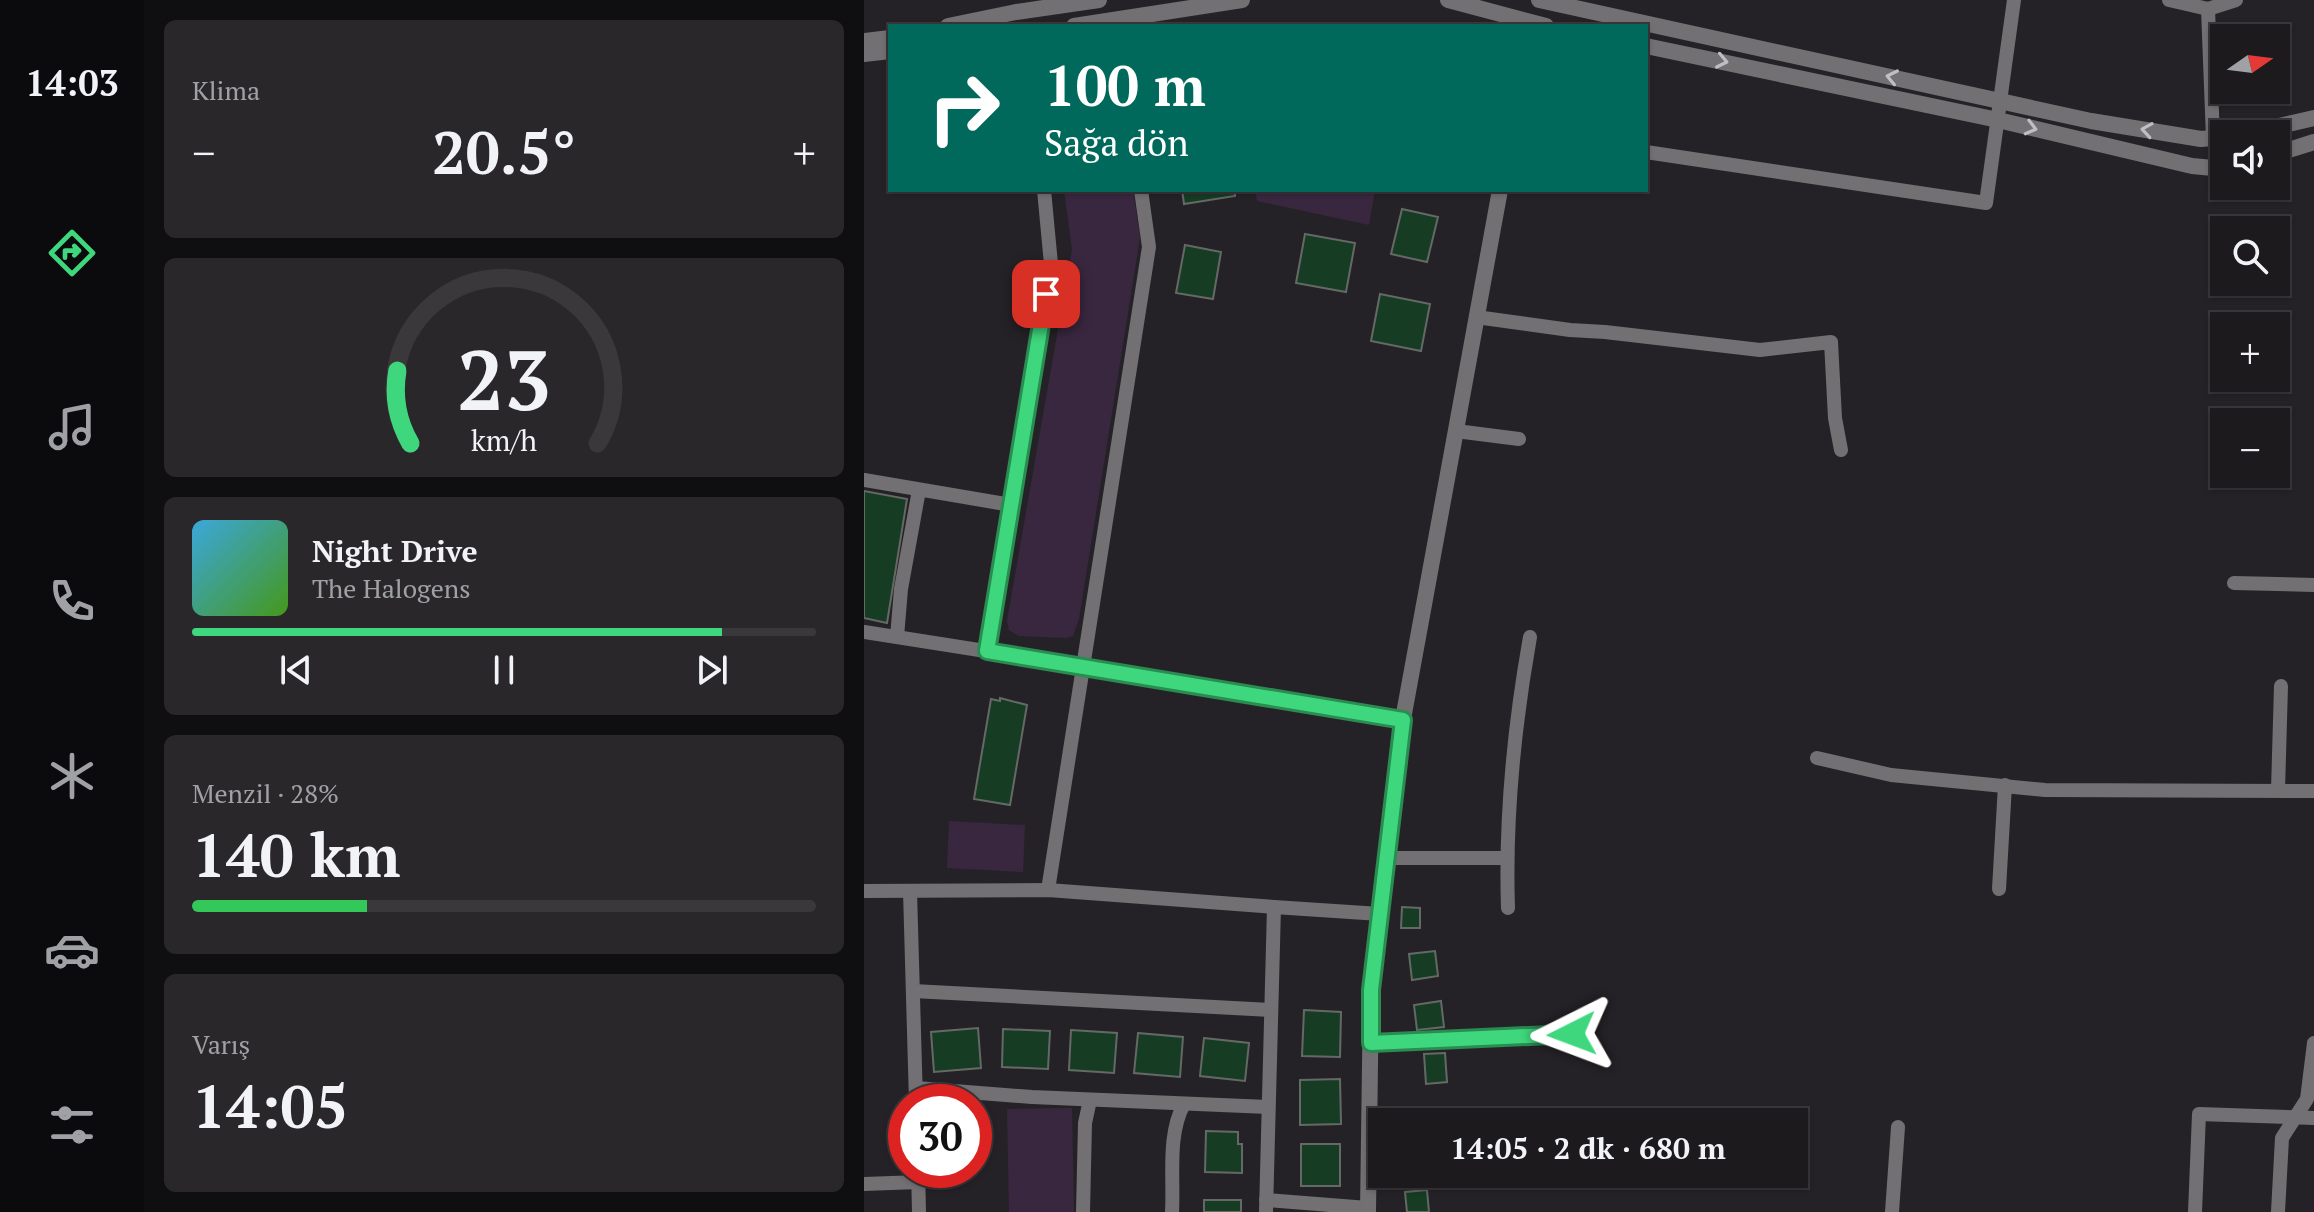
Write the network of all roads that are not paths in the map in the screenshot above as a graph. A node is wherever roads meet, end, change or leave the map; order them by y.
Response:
1 (1099, 0) edge
2 (1242, 0) edge
3 (1448, 0) edge
4 (1539, 0) edge
5 (2014, 0) edge
6 (2169, 0) edge
7 (2236, 0) edge
8 (2208, 9) junction
9 (1132, 22) edge
10 (958, 24) edge
11 (1103, 24) edge
12 (1532, 24) edge
13 (1536, 24) edge
14 (888, 38) edge
15 (864, 41) edge
16 (1648, 46) edge
17 (888, 51) edge
18 (864, 54) edge
19 (2001, 100) junction
20 (2314, 118) edge
21 (1998, 120) junction
22 (2218, 120) edge
23 (2290, 124) edge
24 (2210, 138) edge
25 (2314, 142) edge
26 (2290, 150) edge
27 (1648, 152) edge
28 (2210, 168) edge
29 (1044, 192) edge
30 (1141, 192) edge
31 (1500, 192) edge
32 (1476, 317) junction
33 (1456, 431) junction
34 (1519, 439) dead end
35 (1841, 450) dead end
36 (864, 480) edge
37 (919, 490) junction
38 (1011, 505) junction
39 (2234, 583) dead end
40 (2314, 585) edge
41 (864, 632) edge
42 (897, 637) junction
43 (1530, 637) dead end
44 (987, 651) junction
45 (1083, 666) junction
46 (2281, 686) dead end
47 (1403, 720) junction
48 (1817, 758) dead end
49 (2005, 785) junction
50 (2278, 790) junction
51 (2314, 791) edge
52 (1387, 858) junction
53 (1507, 858) junction
54 (1999, 889) dead end
55 (1048, 890) junction
56 (864, 891) edge
57 (910, 891) junction
58 (1274, 907) junction
59 (1508, 908) dead end
60 (1380, 914) junction
61 (913, 991) junction
62 (1271, 1010) junction
63 (1572, 1034) dead end
64 (1371, 1043) junction
65 (2314, 1043) edge
66 (916, 1084) edge
67 (992, 1097) edge
68 (1090, 1100) junction
69 (1184, 1104) junction
70 (1268, 1107) junction
71 (2297, 1118) junction
72 (2314, 1118) edge
73 (1898, 1127) dead end
74 (888, 1180) edge
75 (864, 1184) edge
76 (918, 1188) edge
77 (1266, 1206) edge
78 (1368, 1210) edge
79 (919, 1212) edge
80 (1083, 1212) edge
81 (1172, 1212) edge
82 (1892, 1212) edge
83 (2195, 1212) edge
84 (2278, 1212) edge

1 - 10 street
2 - 9 street
3 - 12 street
4 - 13 street
19 -> 4 street
5 - 19 street
6 - 8 street
7 - 8 street
8 - 22 street
9 - 11 street
14 - 15 street
16 -> 21 street
17 - 18 street
19 - 21 street
24 -> 19 street
20 - 23 street
21 - 27 street
21 -> 28 street
25 - 26 street
29 - 38 street
30 - 45 street
31 - 32 street
32 - 33 street
32 - 35 street
33 - 34 street
33 - 47 street
36 - 37 street
37 - 38 street
37 - 42 street
38 - 44 street
39 - 40 street
41 - 42 street
42 - 44 street
43 - 53 street
44 - 45 street
45 - 47 street
45 - 55 street
46 - 50 street
47 - 52 street
48 - 49 street
49 - 50 street
49 - 54 street
50 - 51 street
52 - 53 street
52 - 60 street
53 - 59 street
55 - 57 street
55 - 58 street
56 - 57 street
57 - 61 street
58 - 60 street
58 - 62 street
60 - 64 street
61 - 62 street
61 - 66 street
62 - 70 street
63 - 64 street
64 - 78 street
65 - 71 street
67 - 68 street
68 - 69 street
68 - 80 street
69 - 70 street
69 - 81 street
70 - 77 street
71 - 72 street
71 - 83 street
71 - 84 street
73 - 82 street
74 - 75 street
76 - 79 street
77 - 78 street

